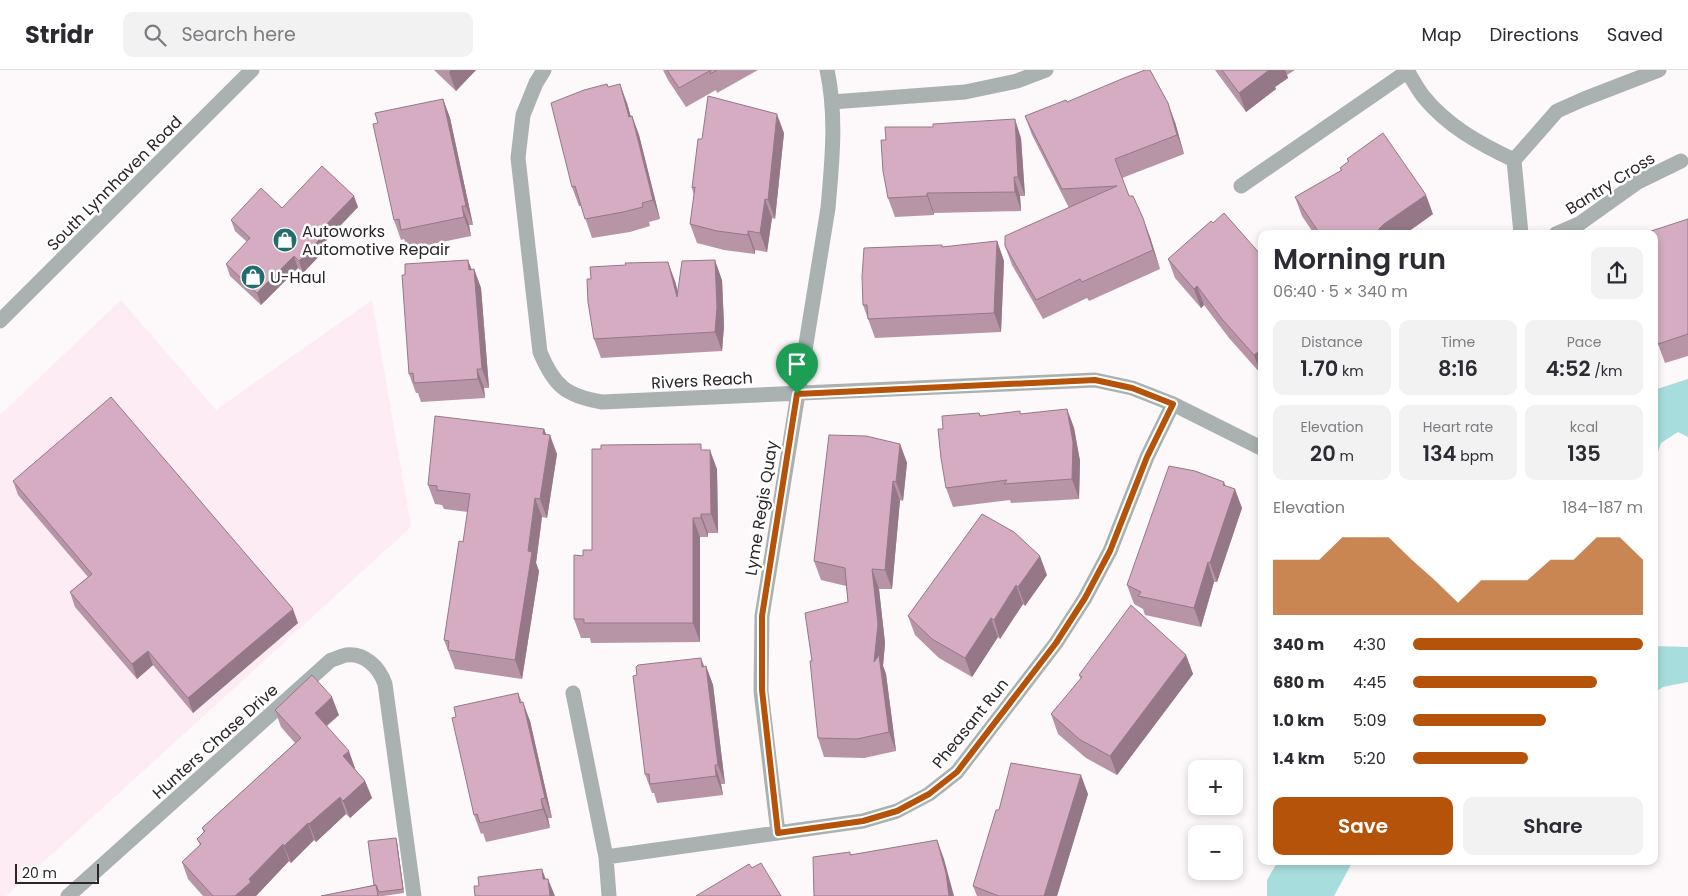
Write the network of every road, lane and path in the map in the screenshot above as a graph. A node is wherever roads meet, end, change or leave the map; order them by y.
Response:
1 (252, 70) edge
2 (544, 70) edge
3 (827, 70) edge
4 (1046, 70) edge
5 (1659, 70) edge
6 (1408, 71) edge
7 (832, 102) junction
8 (1514, 160) junction
9 (1681, 161) dead end
10 (1242, 186) dead end
11 (1521, 230) edge
12 (1565, 230) edge
13 (0, 322) edge
14 (797, 394) junction
15 (1173, 404) junction
16 (1258, 446) edge
17 (573, 693) dead end
18 (778, 833) junction
19 (606, 857) junction
20 (68, 896) edge
21 (414, 896) edge
22 (609, 896) edge

1 - 13 street, South Lynnhaven Road
2 - 14 street, Rivers Reach
3 - 7 street, Lyme Regis Quay
4 - 7 street
5 - 8 street
6 - 8 street
6 - 10 street
7 - 14 street, Lyme Regis Quay
8 - 11 street
9 - 12 street, Bantry Cross
14 - 15 street, Rivers Reach
14 - 18 street, Lyme Regis Quay
15 - 16 street, Rivers Reach
15 - 18 street, Pheasant Run
17 - 19 street
18 - 19 street, Pheasant Run
19 - 22 street
20 - 21 street, Hunters Chase Drive

